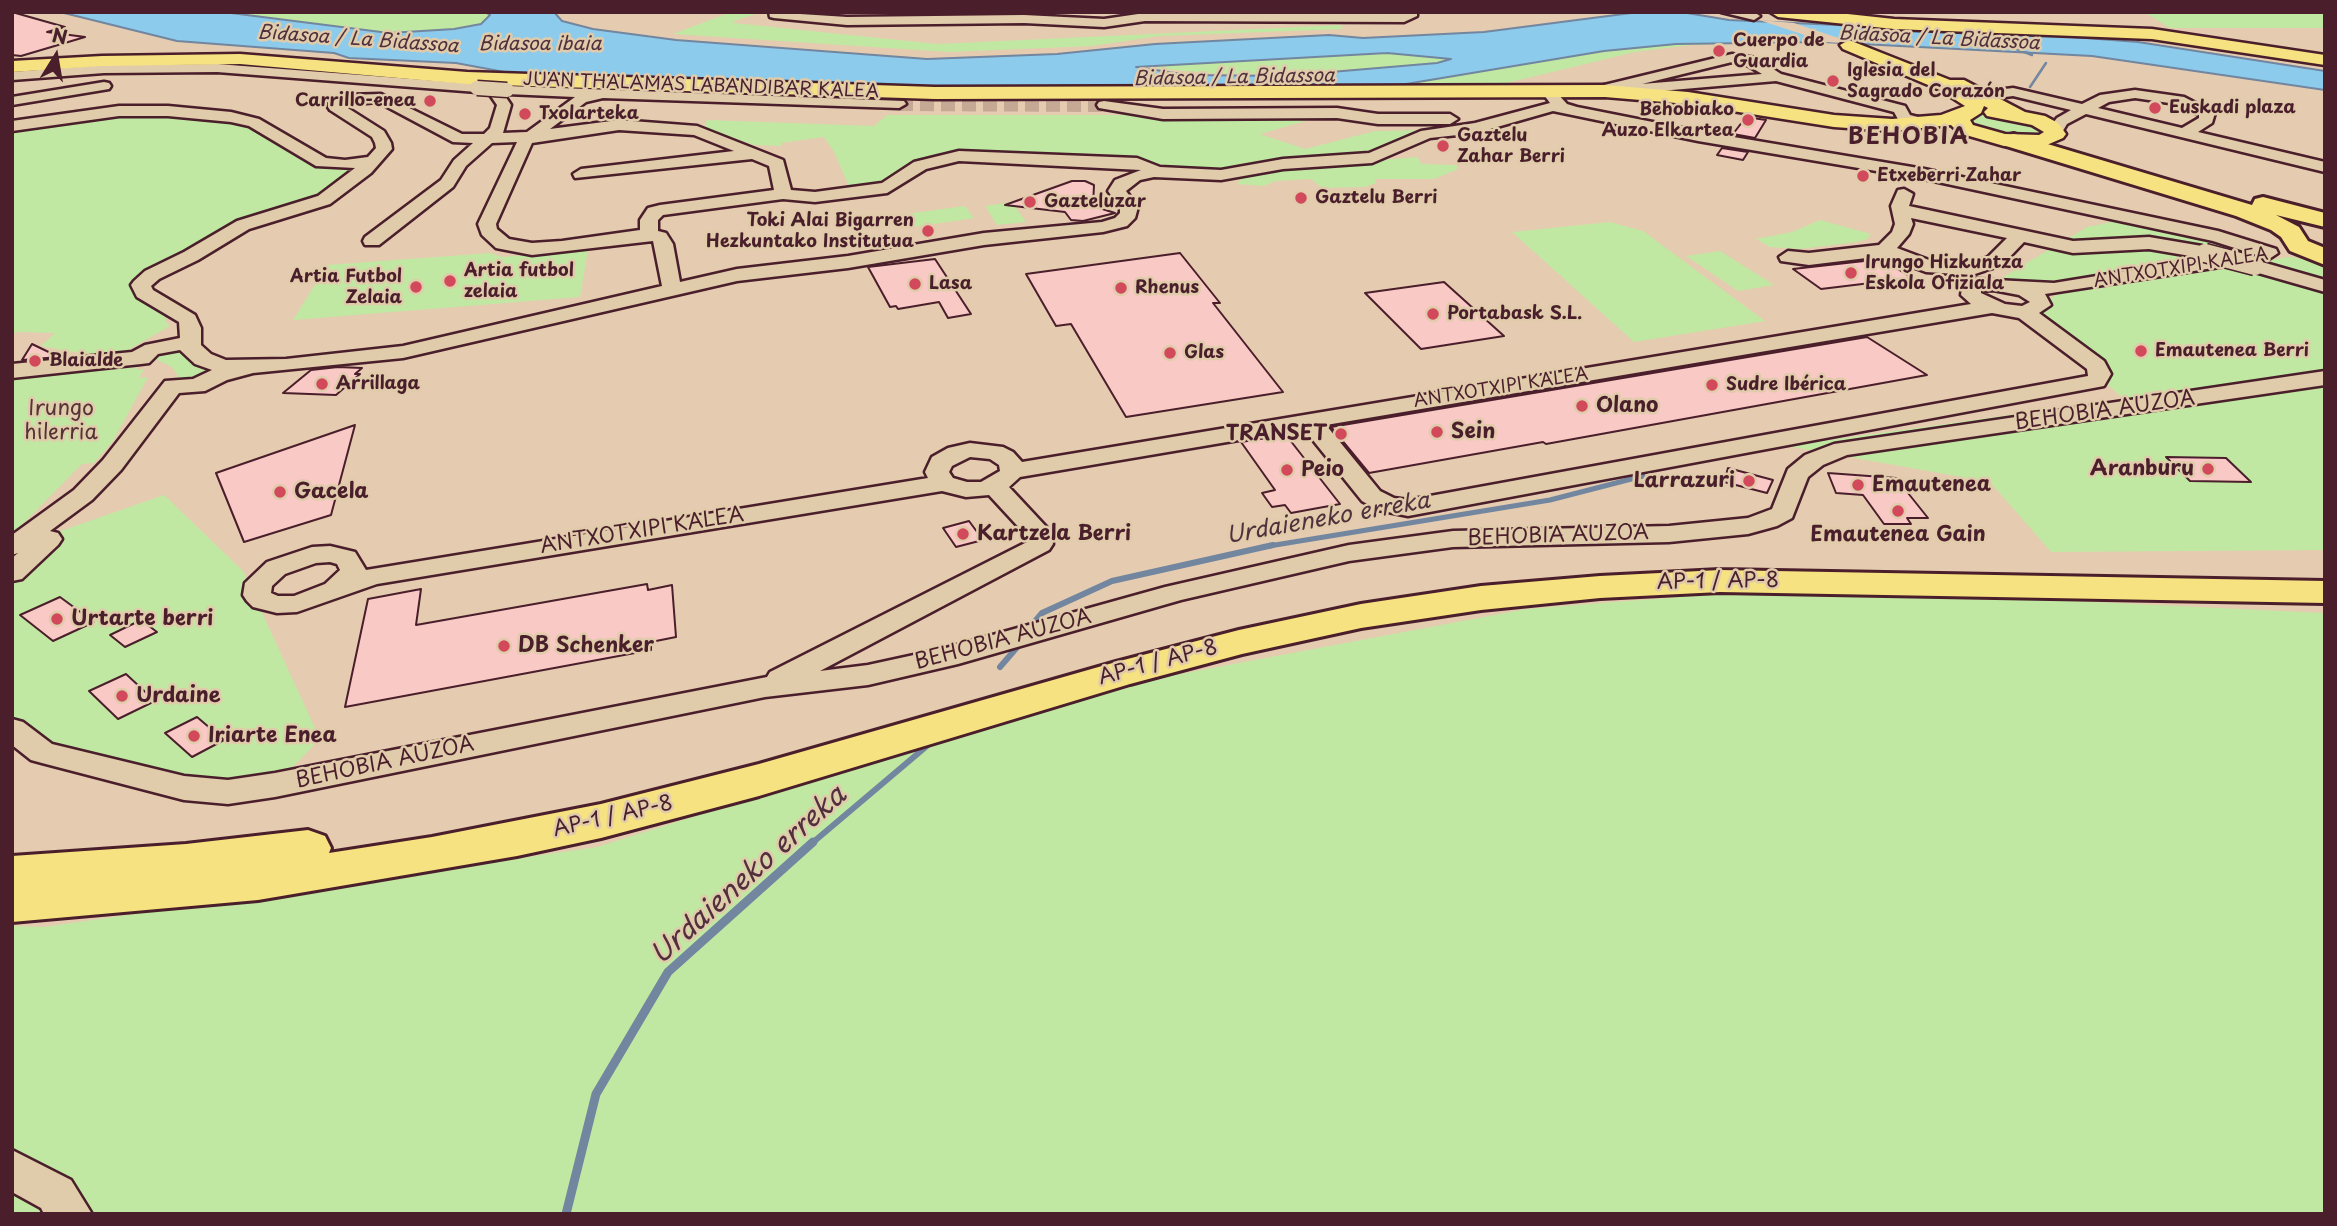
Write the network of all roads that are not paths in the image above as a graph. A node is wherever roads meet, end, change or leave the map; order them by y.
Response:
1 (1411, 12) edge
2 (1727, 12) edge
3 (774, 14) dead end
4 (813, 15) edge
5 (1145, 15) edge
6 (1248, 15) edge
7 (881, 17) edge
8 (1779, 19) edge
9 (1008, 20) edge
10 (1048, 30) dead end
11 (962, 31) dead end
12 (869, 36) dead end
13 (2325, 60) edge
14 (12, 67) edge
15 (12, 76) edge
16 (1776, 77) junction
17 (472, 83) junction
18 (123, 85) dead end
19 (1667, 86) junction
20 (507, 87) junction
21 (1638, 88) junction
22 (2016, 90) junction
23 (1391, 93) junction
24 (320, 94) dead end
25 (576, 95) junction
26 (1982, 96) junction
27 (354, 97) junction
28 (2104, 98) junction
29 (1555, 100) junction
30 (12, 101) edge
31 (899, 104) tunnel mouth
32 (1104, 105) tunnel mouth
33 (2084, 109) junction
34 (1964, 115) junction
35 (2025, 117) junction
36 (1494, 122) junction
37 (1925, 123) junction
38 (12, 126) edge
39 (2056, 130) junction
40 (2184, 133) junction
41 (1984, 135) junction
42 (1698, 136) junction
43 (529, 137) junction
44 (487, 139) junction
45 (2014, 141) junction
46 (756, 153) junction
47 (2077, 154) junction
48 (371, 161) junction
49 (2325, 167) edge
50 (1154, 172) junction
51 (581, 174) dead end
52 (1924, 174) junction
53 (783, 194) junction
54 (1901, 210) junction
55 (2325, 220) edge
56 (2325, 230) edge
57 (649, 234) junction
58 (2020, 236) junction
59 (372, 241) dead end
60 (2309, 248) edge
61 (1885, 250) junction
62 (1788, 257) dead end
63 (2262, 260) junction
64 (2325, 286) edge
65 (671, 290) junction
66 (2040, 300) junction
67 (1982, 302) junction
68 (190, 337) junction
69 (147, 353) junction
70 (222, 371) junction
71 (12, 372) edge
72 (2325, 378) edge
73 (182, 386) junction
74 (1309, 420) junction
75 (1003, 471) junction
76 (941, 474) junction
77 (73, 512) dead end
78 (12, 547) edge
79 (12, 573) edge
80 (347, 574) dead end
81 (2325, 575) edge
82 (2325, 592) edge
83 (765, 687) junction
84 (12, 729) edge
85 (12, 874) edge
86 (12, 903) edge
87 (12, 1170) edge
88 (70, 1214) edge

1 - 6 street
2 - 8 street
3 - 4 street
4 - 7 street
5 - 6 street
5 - 9 street
7 - 9 street
7 - 12 street
8 - 13 main road
9 - 10 street
9 - 11 street
14 - 17 main road, JUAN THALAMAS LABANDIBAR KALEA
15 - 17 street
16 - 19 street
16 - 21 street
16 - 37 street
17 - 20 main road, JUAN THALAMAS LABANDIBAR KALEA
17 - 20 street
18 - 30 street
19 - 21 street
19 - 21 street
20 - 23 main road, JUAN THALAMAS LABANDIBAR KALEA
20 - 25 street
20 - 44 street
21 - 23 main road, JUAN THALAMAS LABANDIBAR KALEA
21 - 29 main road, JUAN THALAMAS LABANDIBAR KALEA
21 - 37 main road
21 - 41 main road
22 - 26 street
22 - 28 street
22 - 33 street
23 - 29 main road, JUAN THALAMAS LABANDIBAR KALEA
24 - 27 street
25 - 31 street
25 - 43 street
26 - 34 main road
26 - 35 main road
27 - 44 street
27 - 48 street
28 - 33 street
28 - 40 street
29 - 36 street
29 - 42 street
32 - 36 street
33 - 39 street
33 - 40 street
34 - 35 main road
34 - 37 main road
34 - 41 main road
35 - 39 main road
36 - 42 street
36 - 50 street
38 - 48 street
39 - 45 main road
39 - 47 highway
40 - 49 street
41 - 45 main road
42 - 52 street
43 - 44 street
43 - 46 street
43 - 57 street
44 - 59 street
45 - 60 highway
46 - 51 street
46 - 53 street
47 - 55 highway
47 - 56 highway
48 - 68 street
50 - 53 street
50 - 65 street
52 - 54 street
52 - 63 street
53 - 57 street
54 - 58 street
54 - 61 street
56 - 60 highway
57 - 65 street
58 - 61 street
58 - 63 street, bridge
60 - 63 street, ANTXOTXIPI KALEA
61 - 62 street
63 - 64 street
63 - 66 street, ANTXOTXIPI KALEA
65 - 70 street
66 - 67 street
66 - 67 street
66 - 74 street
67 - 74 street, ANTXOTXIPI KALEA
67 - 75 street, ANTXOTXIPI KALEA
68 - 69 street
68 - 70 street
69 - 71 street
69 - 73 street
70 - 73 street
72 - 83 street, BEHOBIA AUZOA
73 - 78 street
74 - 75 street, ANTXOTXIPI KALEA
75 - 76 street
75 - 76 street
75 - 83 street, BEHOBIA AUZOA
76 - 80 street, ANTXOTXIPI KALEA
77 - 79 street
81 - 85 highway, AP-1 / AP-8
82 - 86 highway, AP-1 / AP-8
83 - 84 street, BEHOBIA AUZOA
87 - 88 street

